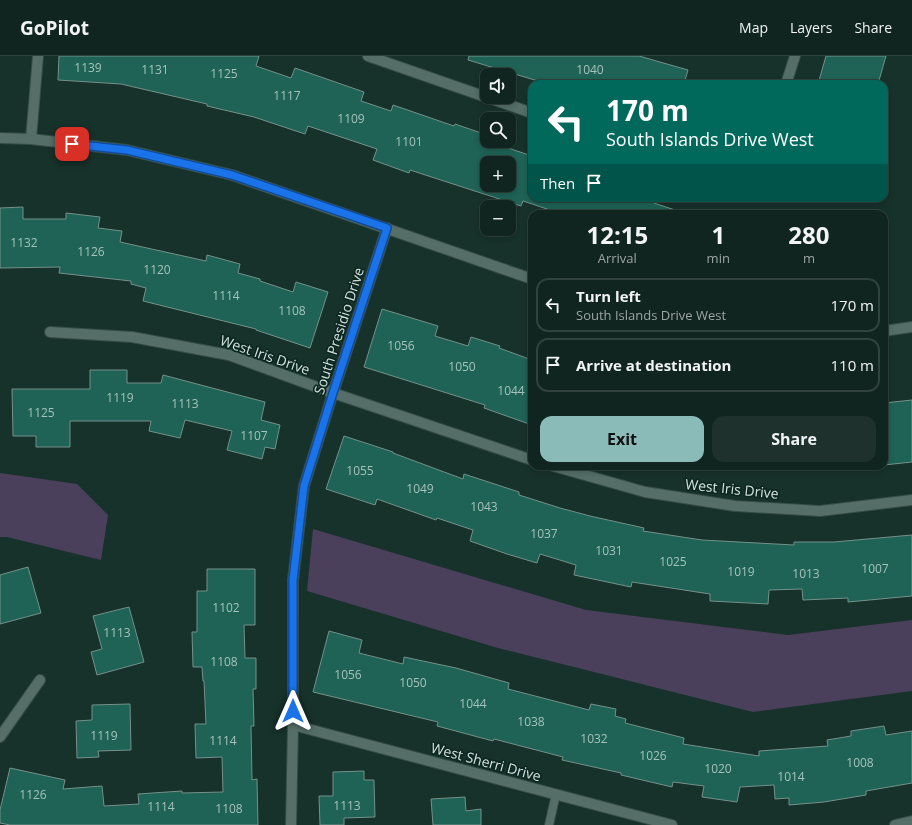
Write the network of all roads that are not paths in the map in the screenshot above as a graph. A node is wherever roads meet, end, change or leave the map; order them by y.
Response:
1 (38, 56) edge
2 (368, 56) edge
3 (795, 56) edge
4 (787, 80) edge
5 (528, 112) edge
6 (0, 138) edge
7 (31, 139) junction
8 (387, 228) junction
9 (528, 278) edge
10 (912, 327) edge
11 (888, 331) edge
12 (50, 332) dead end
13 (333, 393) junction
14 (528, 459) edge
15 (567, 470) edge
16 (912, 500) edge
17 (40, 680) dead end
18 (294, 725) junction
19 (0, 737) edge
20 (556, 794) junction
21 (912, 821) edge
22 (291, 825) edge
23 (549, 825) edge
24 (672, 825) edge
25 (895, 825) edge

1 - 7 street
2 - 5 street
3 - 4 street
6 - 7 street
7 - 8 street
8 - 9 street
8 - 13 street, South Presidio Drive
10 - 11 street
12 - 13 street, West Iris Drive
13 - 14 street, West Iris Drive
13 - 18 street, South Presidio Drive
15 - 16 street, West Iris Drive
17 - 19 street
18 - 20 street, West Sherri Drive
18 - 22 street, South Presidio Drive
20 - 23 lane
20 - 24 street, West Sherri Drive
21 - 25 street

